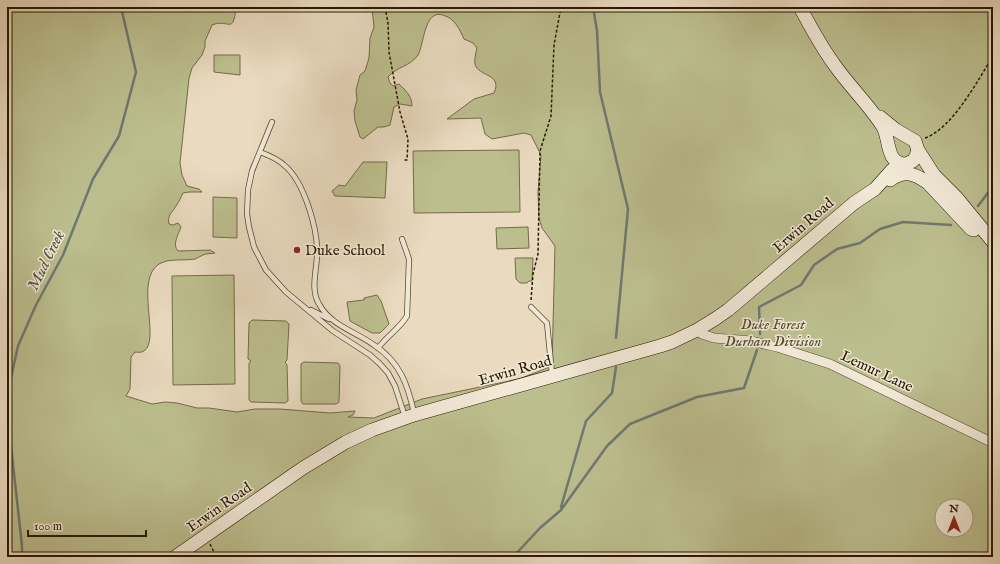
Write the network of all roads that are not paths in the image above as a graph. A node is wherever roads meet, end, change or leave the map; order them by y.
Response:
1 (800, 7) edge
2 (869, 108) junction
3 (272, 122) dead end
4 (912, 143) junction
5 (260, 152) junction
6 (890, 152) junction
7 (905, 164) junction
8 (874, 189) junction
9 (854, 203) junction
10 (990, 238) edge
11 (402, 239) dead end
12 (531, 307) road end
13 (306, 308) junction
14 (331, 319) junction
15 (697, 330) junction
16 (378, 348) junction
17 (552, 376) junction
18 (410, 416) junction
19 (993, 443) edge
20 (175, 557) edge

1 - 2 main road
2 - 4 main road
2 - 6 main road
3 - 5 lane
4 - 6 main road
4 - 7 main road
4 - 10 main road
5 - 13 lane
5 - 14 lane
6 - 7 main road
6 - 9 main road, Erwin Road
7 - 8 main road, Erwin Road
7 - 10 main road
8 - 9 main road, Erwin Road
8 - 10 main road
9 - 15 main road, Erwin Road
11 - 16 lane
12 - 17 lane
13 - 14 lane
13 - 18 lane
14 - 16 lane
15 - 17 main road, Erwin Road
15 - 19 street, Lemur Lane
16 - 18 lane
17 - 18 main road, Erwin Road
18 - 20 main road, Erwin Road

